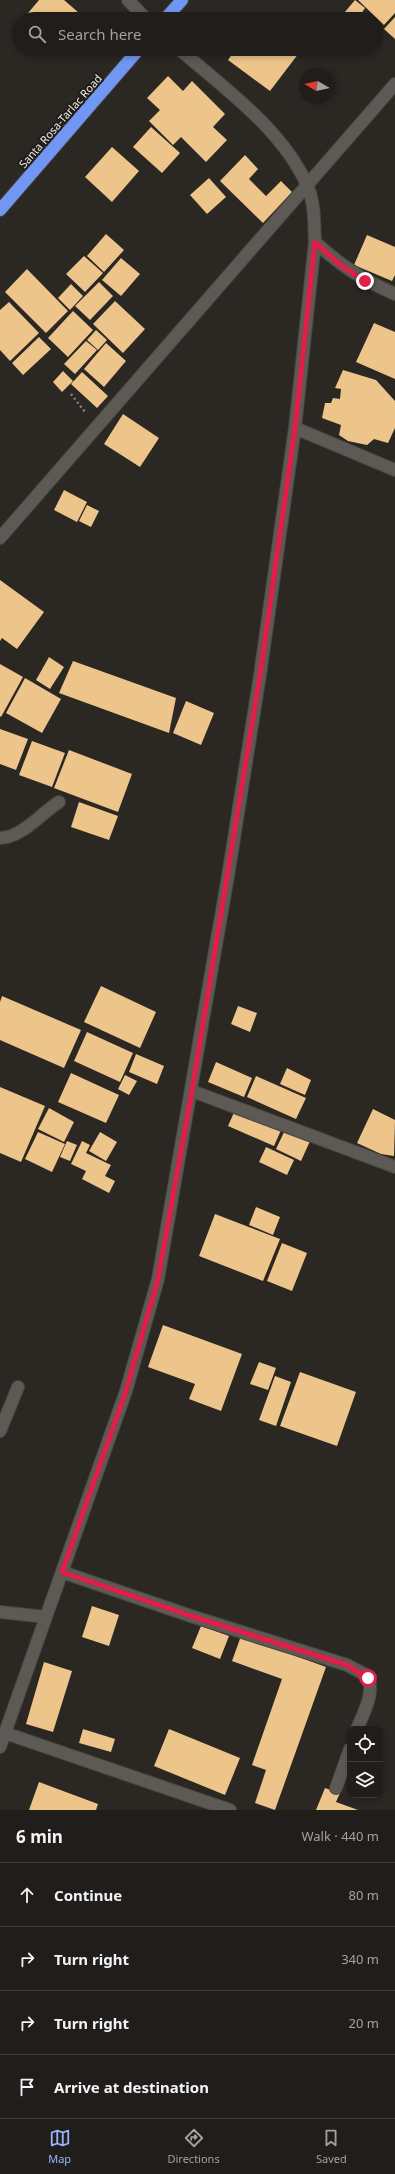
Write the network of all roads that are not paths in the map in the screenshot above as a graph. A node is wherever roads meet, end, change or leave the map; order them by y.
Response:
1 (128, 0) edge
2 (182, 0) edge
3 (139, 12) edge
4 (171, 12) edge
5 (134, 56) edge
6 (187, 56) edge
7 (395, 84) edge
8 (308, 186) junction
9 (0, 210) edge
10 (315, 242) junction
11 (395, 294) edge
12 (295, 428) junction
13 (395, 470) edge
14 (0, 538) edge
15 (59, 802) dead end
16 (0, 838) edge
17 (192, 1091) junction
18 (395, 1167) edge
19 (18, 1387) dead end
20 (0, 1431) edge
21 (62, 1572) junction
22 (0, 1612) edge
23 (46, 1616) junction
24 (358, 1726) edge
25 (5, 1733) junction
26 (0, 1747) edge
27 (347, 1757) edge
28 (336, 1788) dead end
29 (230, 1810) edge

1 - 3 street
2 - 4 highway
5 - 9 highway, Santa Rosa-Tarlac Road
6 - 8 street
7 - 8 street
8 - 10 street
8 - 14 street
10 - 11 street
10 - 12 street
12 - 13 street
12 - 17 street
15 - 16 street
17 - 18 street
17 - 21 street
19 - 20 street
21 - 23 street
21 - 24 street
22 - 23 street
23 - 25 street
25 - 26 street
25 - 29 street
27 - 28 street

